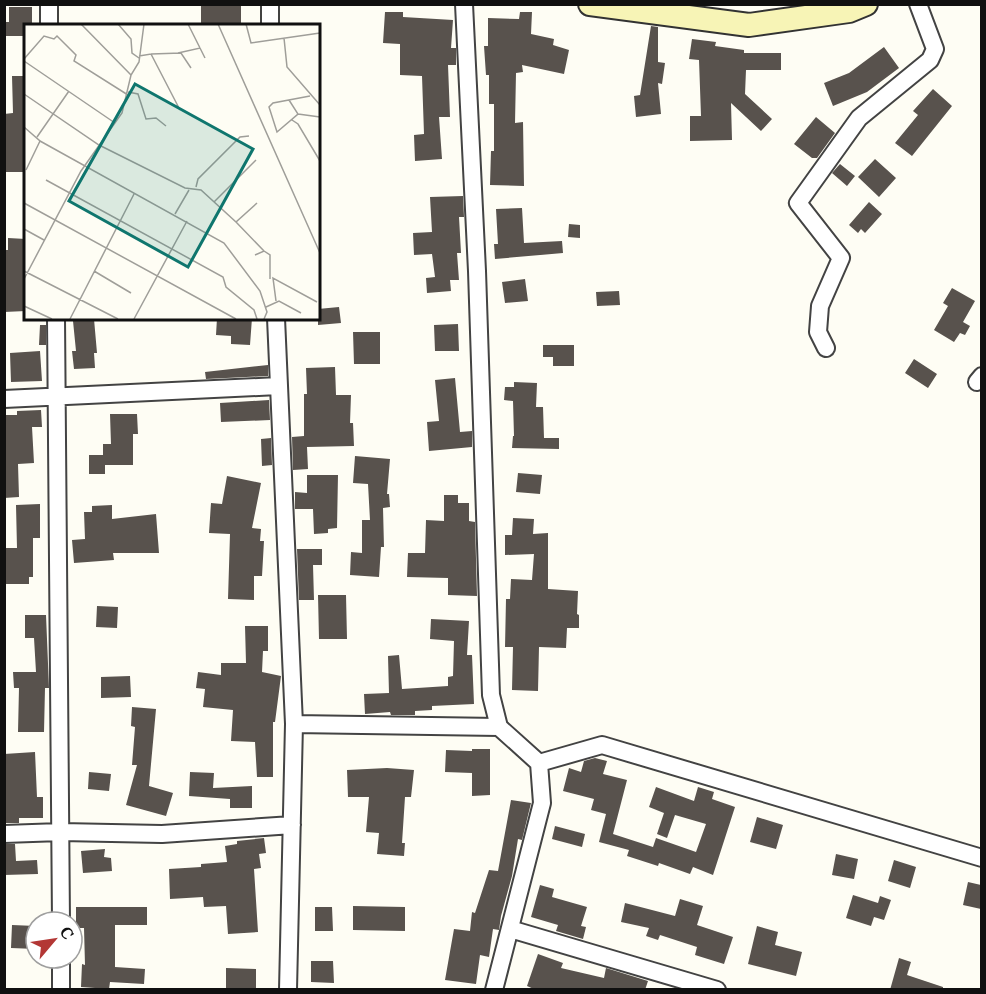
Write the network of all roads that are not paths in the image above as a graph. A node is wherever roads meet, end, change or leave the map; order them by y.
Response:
1 (49, 4) edge
2 (270, 4) edge
3 (464, 4) edge
4 (590, 4) edge
5 (866, 4) edge
6 (918, 4) edge
7 (666, 9) edge
8 (49, 24) edge
9 (270, 24) edge
10 (56, 320) edge
11 (276, 320) edge
12 (826, 348) dead end
13 (278, 386) junction
14 (58, 398) junction
15 (4, 399) edge
16 (294, 724) junction
17 (499, 728) junction
18 (539, 763) junction
19 (292, 825) junction
20 (61, 832) junction
21 (4, 834) edge
22 (981, 858) edge
23 (61, 910) edge
24 (510, 929) junction
25 (61, 970) edge
26 (61, 990) edge
27 (288, 990) edge
28 (494, 990) edge
29 (717, 990) edge

1 - 8 street
2 - 9 street
3 - 17 street
4 - 7 street
5 - 7 street
6 - 12 street
10 - 14 street
11 - 13 street
13 - 14 street
13 - 16 street
14 - 15 street
14 - 20 street
16 - 17 street
16 - 19 street
17 - 18 street
18 - 22 street
18 - 24 street
19 - 20 street
19 - 27 street
20 - 21 street
20 - 23 street
24 - 28 street
24 - 29 street
25 - 26 street

